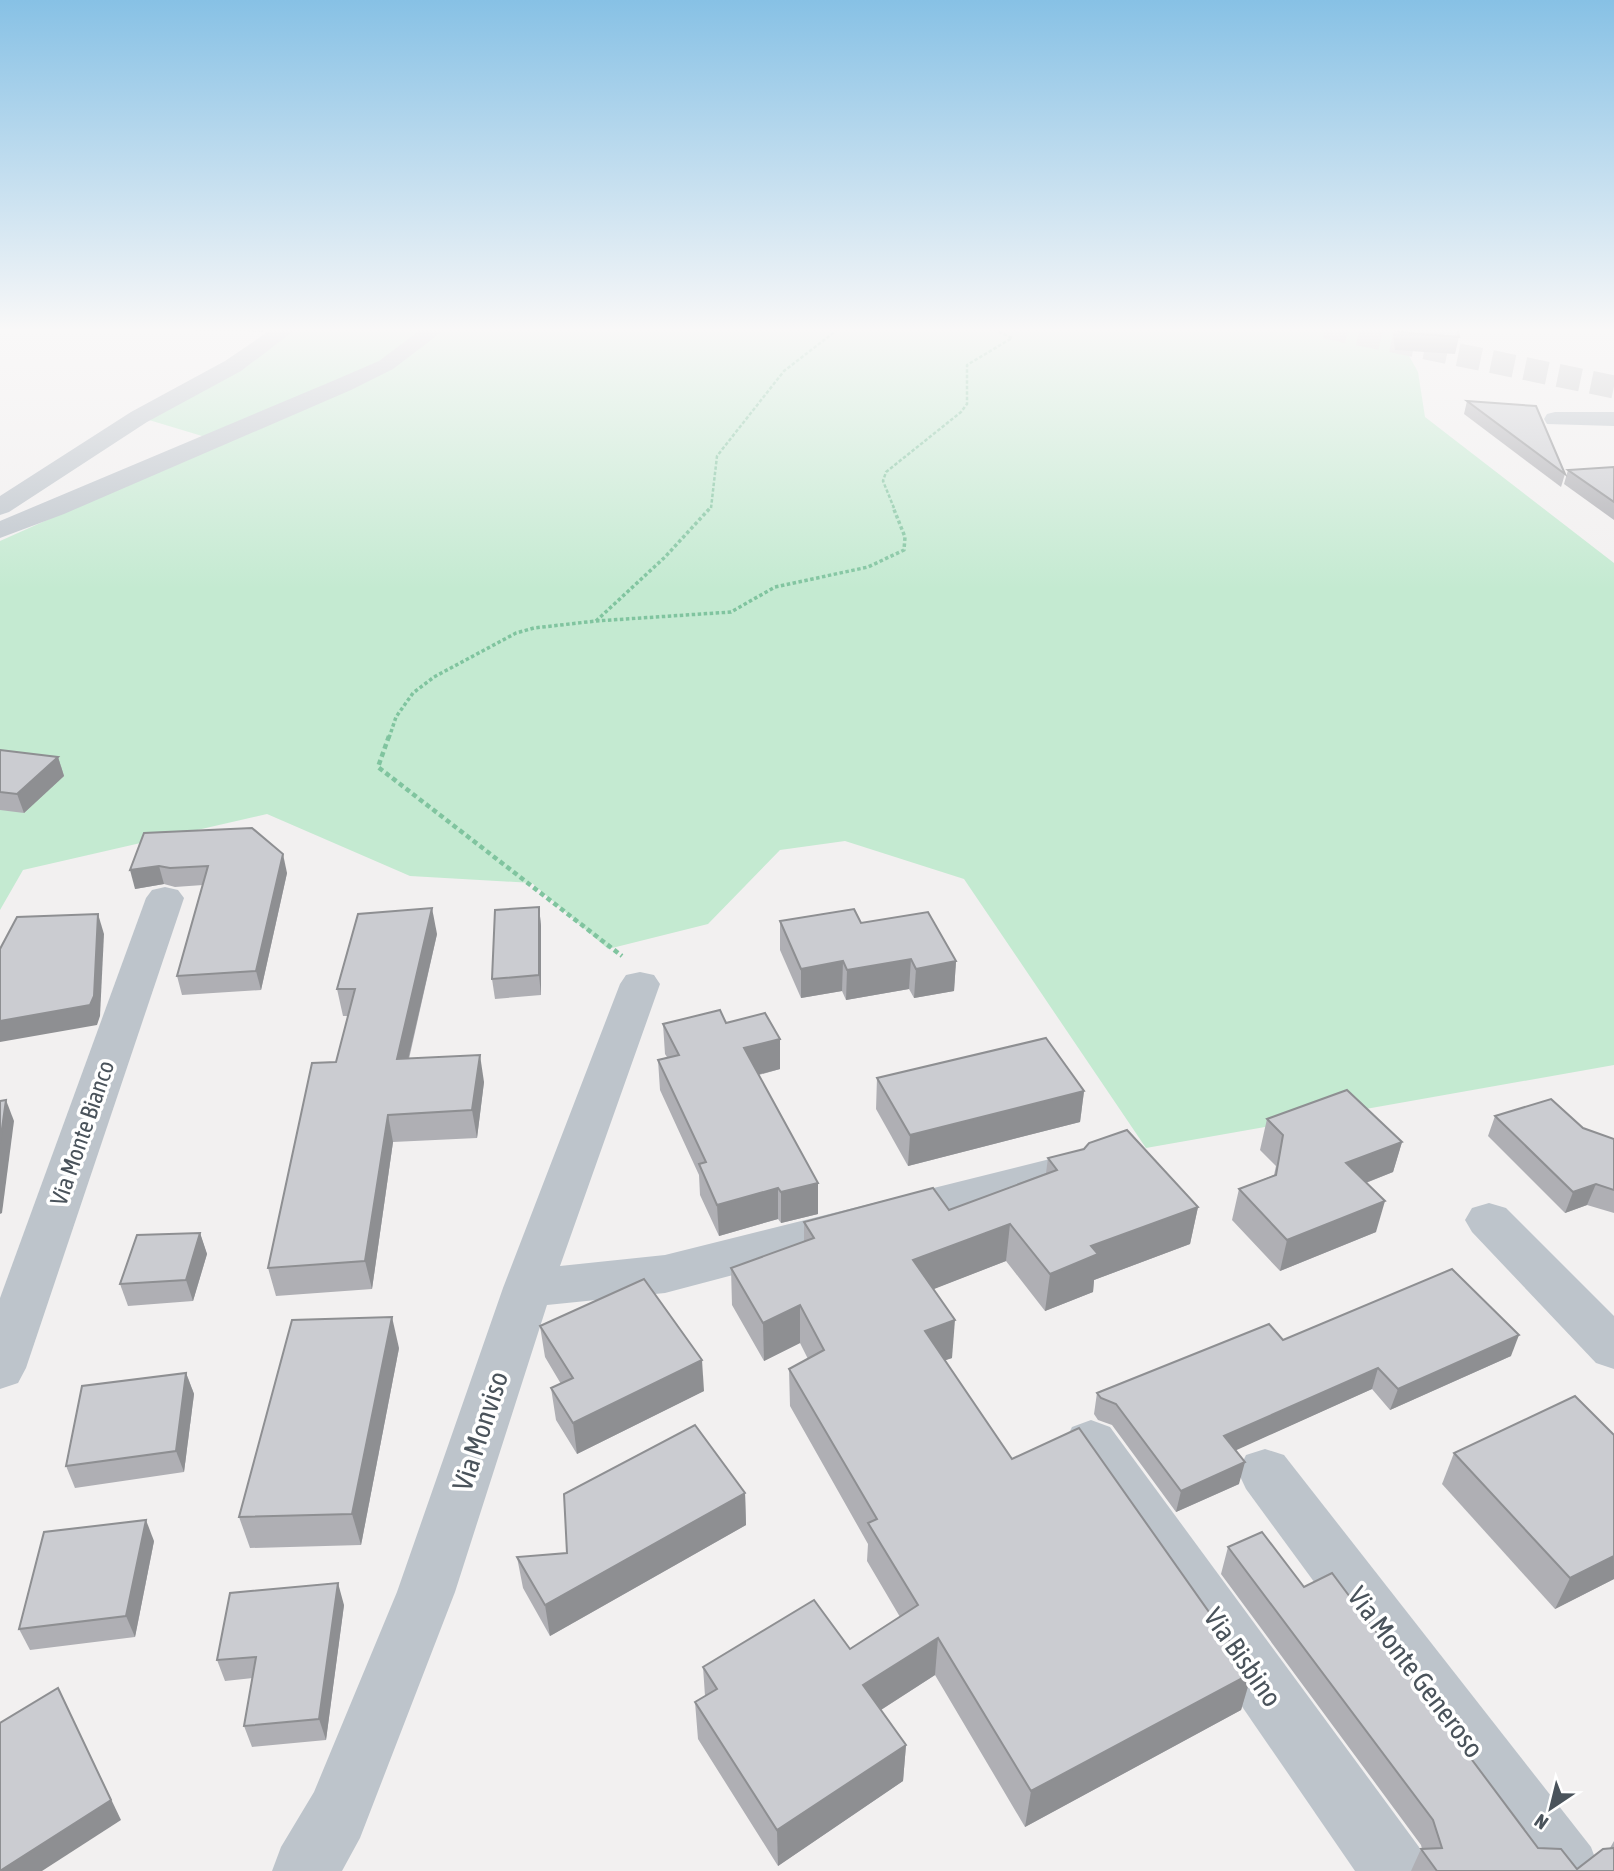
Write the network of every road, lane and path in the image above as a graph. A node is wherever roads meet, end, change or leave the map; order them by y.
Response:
1 (144, 414) edge
2 (275, 414) edge
3 (749, 414) edge
4 (958, 414) edge
5 (1555, 419) dead end
6 (1614, 419) edge
7 (0, 507) edge
8 (0, 530) edge
9 (596, 621) junction
10 (165, 898) dead end
11 (640, 984) joint
12 (1062, 1172) edge
13 (1489, 1220) dead end
14 (528, 1288) junction
15 (1614, 1349) edge
16 (0, 1368) edge
17 (1091, 1443) edge
18 (1265, 1472) dead end
19 (305, 1871) edge
20 (1395, 1871) edge
21 (1567, 1871) edge

1 - 7 street
2 - 8 street
3 - 9 path
4 - 9 path
5 - 6 street
9 - 11 path
10 - 16 street, Via Monte Bianco
11 - 14 street, Via Monviso
12 - 14 street
13 - 15 street
14 - 19 street, Via Monviso
17 - 20 street, Via Bisbino
18 - 21 street, Via Monte Generoso

